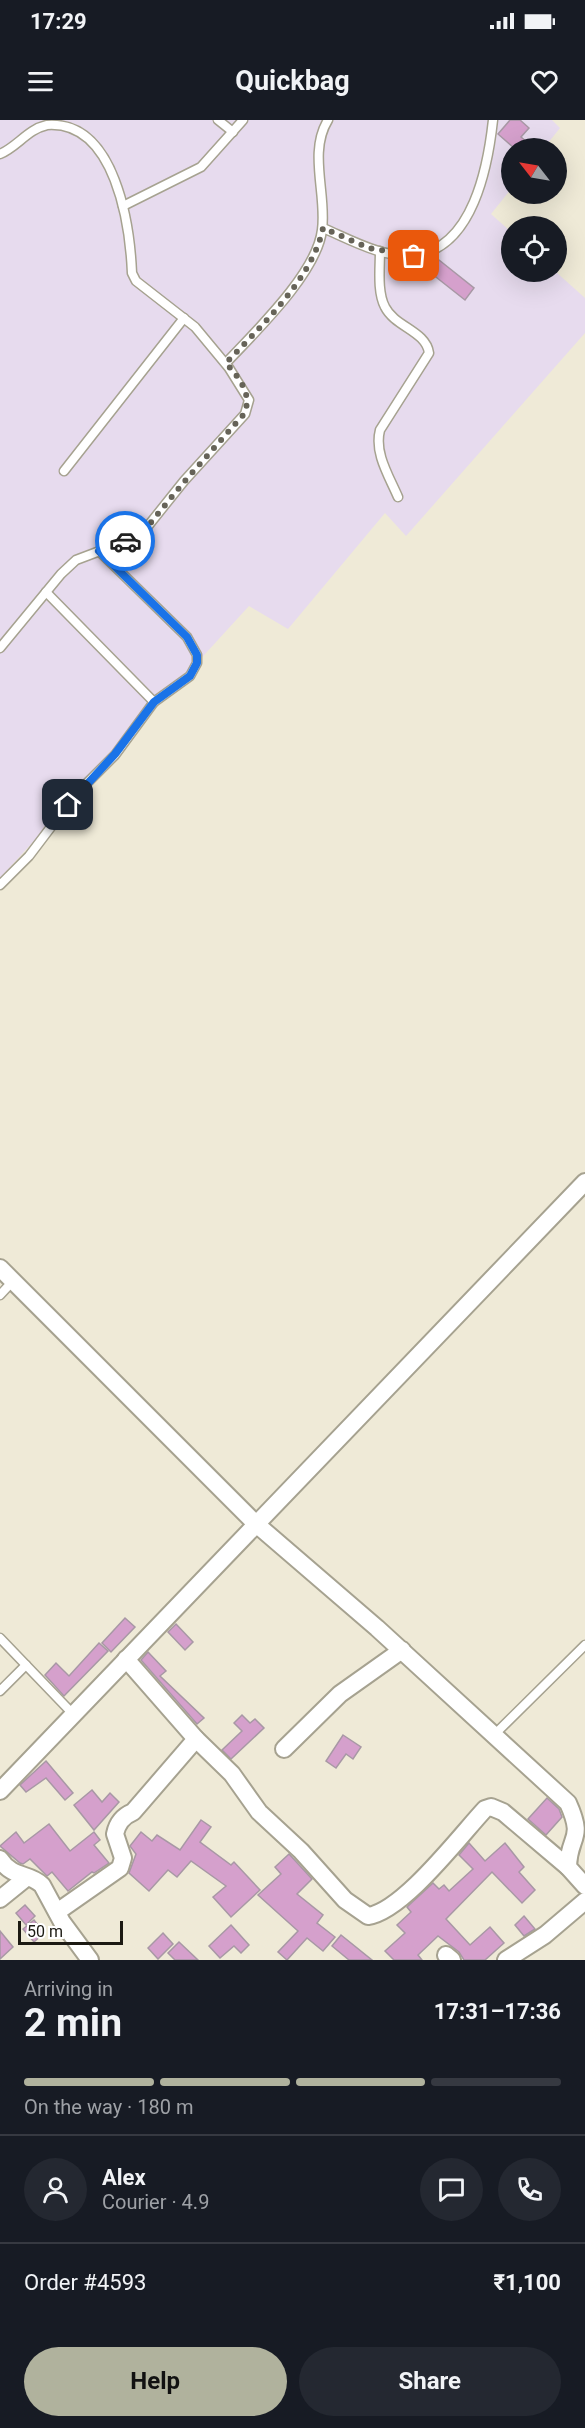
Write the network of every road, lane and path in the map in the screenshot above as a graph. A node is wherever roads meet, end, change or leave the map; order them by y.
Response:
1 (218, 120) edge
2 (243, 120) edge
3 (328, 120) edge
4 (493, 120) edge
5 (61, 123) edge
6 (233, 132) junction
7 (0, 154) edge
8 (123, 207) junction
9 (323, 228) junction
10 (380, 251) junction
11 (184, 318) junction
12 (226, 363) junction
13 (64, 471) dead end
14 (398, 497) dead end
15 (99, 551) junction
16 (46, 592) junction
17 (0, 648) edge
18 (154, 702) junction
19 (0, 885) edge
20 (585, 1182) edge
21 (0, 1268) edge
22 (13, 1281) junction
23 (0, 1295) edge
24 (255, 1523) junction
25 (0, 1638) edge
26 (585, 1645) edge
27 (402, 1650) junction
28 (126, 1659) junction
29 (26, 1665) junction
30 (0, 1691) edge
31 (73, 1714) junction
32 (494, 1735) junction
33 (196, 1739) junction
34 (284, 1749) dead end
35 (0, 1791) edge
36 (0, 1859) edge
37 (568, 1868) junction
38 (26, 1878) junction
39 (585, 1886) edge
40 (0, 1899) edge
41 (585, 1901) edge
42 (57, 1912) junction
43 (90, 1960) edge
44 (506, 1960) edge

1 - 6 lane
2 - 6 lane
3 - 9 lane
4 - 10 lane
5 - 7 lane
5 - 8 lane
6 - 8 lane
8 - 11 lane
9 - 10 lane
9 - 12 lane
10 - 14 lane
11 - 12 lane
11 - 13 lane
12 - 15 lane
15 - 16 lane
15 - 18 lane
16 - 17 lane
16 - 18 lane
18 - 19 lane
20 - 24 street
21 - 22 street
22 - 23 lane
22 - 24 street
24 - 27 street
24 - 28 street
25 - 29 lane
26 - 32 lane
27 - 32 street
27 - 34 street
28 - 31 street
28 - 33 street
29 - 30 lane
29 - 31 lane
31 - 35 street
32 - 37 street
33 - 37 street
33 - 42 street
36 - 38 street
37 - 39 street
38 - 40 street
38 - 42 street
41 - 44 street
42 - 43 street

